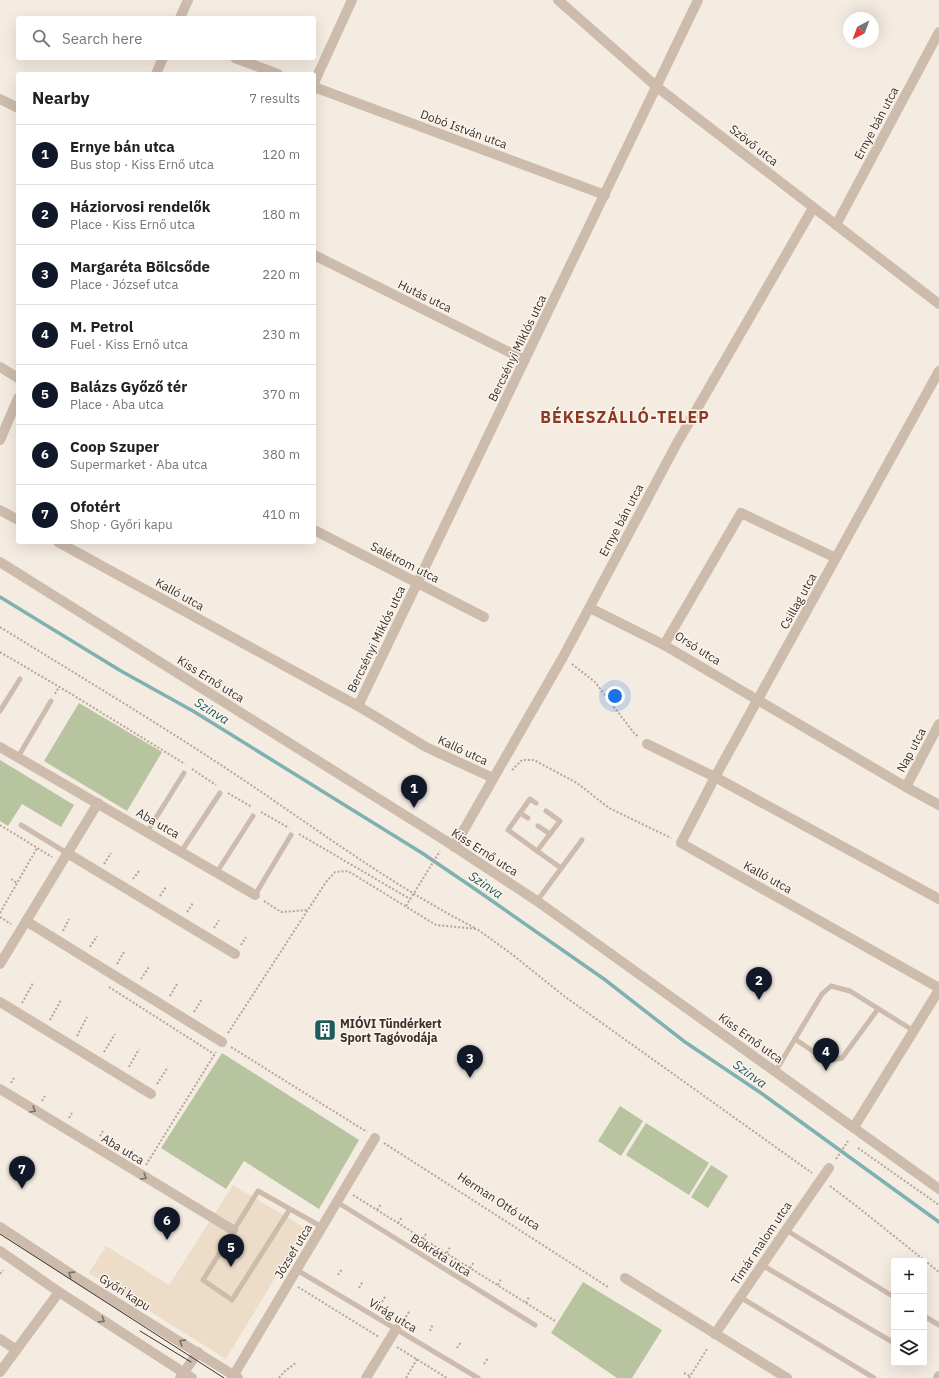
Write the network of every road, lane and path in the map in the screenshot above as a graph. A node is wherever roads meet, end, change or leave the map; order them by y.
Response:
1 (188, 0) edge
2 (352, 0) edge
3 (558, 0) edge
4 (698, 0) edge
5 (181, 16) edge
6 (939, 32) edge
7 (162, 60) edge
8 (240, 60) edge
9 (157, 72) edge
10 (273, 72) edge
11 (316, 79) edge
12 (657, 87) junction
13 (316, 88) edge
14 (0, 99) edge
15 (16, 107) edge
16 (605, 195) junction
17 (813, 208) junction
18 (836, 225) junction
19 (316, 256) edge
20 (939, 304) edge
21 (525, 360) junction
22 (0, 367) edge
23 (939, 371) edge
24 (16, 377) edge
25 (16, 403) edge
26 (0, 440) edge
27 (0, 510) edge
28 (16, 519) edge
29 (316, 531) edge
30 (62, 544) edge
31 (836, 558) junction
32 (0, 562) edge
33 (418, 583) junction
34 (590, 608) junction
35 (484, 617) dead end
36 (0, 627) edge
37 (664, 644) junction
38 (0, 652) edge
39 (563, 657) junction
40 (20, 679) dead end
41 (758, 699) junction
42 (51, 701) dead end
43 (358, 706) junction
44 (0, 711) edge
45 (939, 724) edge
46 (647, 744) joint
47 (0, 747) edge
48 (18, 757) junction
49 (184, 773) dead end
50 (715, 777) junction
51 (493, 778) junction
52 (216, 785) dead end
53 (906, 787) junction
54 (220, 793) dead end
55 (228, 793) dead end
56 (98, 803) junction
57 (536, 803) dead end
58 (939, 805) edge
59 (546, 811) dead end
60 (520, 813) junction
61 (253, 816) dead end
62 (528, 818) dead end
63 (0, 825) edge
64 (21, 825) dead end
65 (538, 826) dead end
66 (147, 832) junction
67 (292, 832) joint
68 (298, 833) dead end
69 (550, 834) junction
70 (582, 840) dead end
71 (681, 843) junction
72 (454, 847) junction
73 (37, 848) junction
74 (537, 851) junction
75 (181, 852) junction
76 (68, 853) junction
77 (438, 856) dead end
78 (62, 862) junction
79 (561, 868) junction
80 (217, 872) junction
81 (11, 879) dead end
82 (18, 883) junction
83 (414, 894) junction
84 (255, 895) junction
85 (410, 899) junction
86 (939, 899) edge
87 (537, 901) junction
88 (406, 906) junction
89 (308, 910) junction
90 (0, 913) edge
91 (26, 921) junction
92 (477, 929) junction
93 (124, 952) dead end
94 (235, 954) dead end
95 (0, 964) edge
96 (149, 967) dead end
97 (111, 974) junction
98 (33, 983) dead end
99 (177, 984) dead end
100 (136, 989) junction
101 (939, 989) edge
102 (202, 999) dead end
103 (61, 1000) dead end
104 (0, 1002) edge
105 (164, 1006) junction
106 (878, 1009) junction
107 (16, 1012) junction
108 (87, 1017) dead end
109 (189, 1021) junction
110 (44, 1029) junction
111 (914, 1031) junction
112 (115, 1034) dead end
113 (795, 1038) junction
114 (222, 1042) junction
115 (71, 1046) junction
116 (139, 1049) dead end
117 (98, 1062) junction
118 (168, 1067) dead end
119 (775, 1072) junction
120 (123, 1077) junction
121 (0, 1089) edge
122 (151, 1094) joint
123 (854, 1127) junction
124 (375, 1138) junction
125 (848, 1142) dead end
126 (858, 1148) dead end
127 (829, 1168) joint
128 (140, 1174) junction
129 (821, 1179) junction
130 (939, 1189) edge
131 (351, 1194) dead end
132 (337, 1202) junction
133 (381, 1204) dead end
134 (939, 1206) edge
135 (290, 1209) junction
136 (377, 1210) junction
137 (402, 1217) dead end
138 (398, 1223) junction
139 (0, 1227) edge
140 (322, 1227) junction
141 (233, 1230) junction
142 (786, 1230) junction
143 (427, 1232) dead end
144 (423, 1239) junction
145 (450, 1247) dead end
146 (0, 1251) edge
147 (447, 1253) junction
148 (474, 1262) dead end
149 (762, 1265) junction
150 (342, 1268) dead end
151 (470, 1268) junction
152 (3, 1270) dead end
153 (297, 1270) junction
154 (939, 1272) edge
155 (0, 1274) edge
156 (338, 1275) dead end
157 (625, 1278) dead end
158 (501, 1279) dead end
159 (363, 1281) dead end
160 (296, 1285) dead end
161 (498, 1285) junction
162 (608, 1287) dead end
163 (359, 1288) dead end
164 (59, 1292) junction
165 (386, 1295) dead end
166 (891, 1295) edge
167 (529, 1297) dead end
168 (740, 1297) junction
169 (382, 1302) dead end
170 (526, 1303) junction
171 (410, 1310) dead end
172 (406, 1316) dead end
173 (927, 1318) edge
174 (555, 1321) dead end
175 (433, 1324) dead end
176 (535, 1325) dead end
177 (939, 1325) edge
178 (396, 1329) junction
179 (430, 1331) dead end
180 (715, 1334) junction
181 (0, 1339) edge
182 (891, 1341) edge
183 (388, 1342) junction
184 (461, 1342) dead end
185 (458, 1348) dead end
186 (707, 1349) dead end
187 (15, 1350) junction
188 (198, 1352) junction
189 (488, 1358) dead end
190 (417, 1360) junction
191 (297, 1362) dead end
192 (484, 1364) dead end
193 (0, 1372) edge
194 (684, 1373) dead end
195 (185, 1376) edge
196 (235, 1377) edge
197 (689, 1377) edge
198 (279, 1378) edge
199 (366, 1378) edge
200 (406, 1378) edge
201 (447, 1378) edge
202 (478, 1378) edge
203 (787, 1378) edge
204 (874, 1378) edge

1 - 5 street
2 - 11 street
3 - 12 street, Szövő utca
4 - 12 street, Bercsényi Miklós utca
6 - 18 street, Ernye bán utca
7 - 9 street
8 - 10 street
12 - 16 street, Bercsényi Miklós utca
12 - 17 street, Szövő utca
13 - 16 street, Dobó István utca
14 - 15 street
16 - 21 street, Bercsényi Miklós utca
17 - 18 street, Szövő utca
17 - 34 street, Ernye bán utca
18 - 20 street, Szövő utca
19 - 21 street, Hutás utca
21 - 33 street, Bercsényi Miklós utca
22 - 24 street
23 - 31 street, Csillag utca
25 - 26 street
27 - 28 street
29 - 33 street, Salétrom utca
30 - 43 street, Kalló utca
31 - 37 street, Orsó utca
31 - 41 street, Csillag utca
32 - 72 street, Kiss Ernő utca
33 - 35 street, Salétrom utca
33 - 43 street, Bercsényi Miklós utca
34 - 37 street
34 - 39 street, Ernye bán utca
36 - 83 path
37 - 41 street, Orsó utca
38 - 52 path
39 - 46 path
39 - 51 street, Ernye bán utca
40 - 44 lane
41 - 50 street, Csillag utca
41 - 53 street, Orsó utca
42 - 48 lane
43 - 51 street, Kalló utca
45 - 53 street, Nap utca
46 - 50 street
47 - 48 street, Aba utca
48 - 56 street, Aba utca
49 - 66 lane
50 - 71 street, Csillag utca
50 - 86 street
51 - 71 path, Kalló utca
51 - 72 street, Ernye bán utca
53 - 58 street, Orsó utca
54 - 75 lane
55 - 67 path
56 - 66 street, Aba utca
56 - 76 street
57 - 60 lane
59 - 69 lane
60 - 62 lane
60 - 74 lane
61 - 80 lane
63 - 73 path
64 - 76 lane
65 - 69 lane
66 - 75 street, Aba utca
67 - 84 lane
68 - 85 path
69 - 74 lane
70 - 79 lane
71 - 101 street, Kalló utca
72 - 87 street, Kiss Ernő utca
73 - 78 path
73 - 82 path
74 - 79 lane
75 - 80 street, Aba utca
76 - 78 street
76 - 94 street
77 - 83 path
78 - 91 street
79 - 87 lane
80 - 84 street, Aba utca
81 - 82 path
82 - 90 path
83 - 85 path
83 - 92 path
84 - 89 path
85 - 88 path
87 - 119 street, Kiss Ernő utca
88 - 89 path
88 - 92 path
89 - 114 path
91 - 95 street
91 - 97 street
92 - 129 path
93 - 97 path
96 - 100 path
97 - 100 street
98 - 107 path
99 - 105 path
100 - 105 street
101 - 111 street
102 - 109 path
103 - 110 path
104 - 107 street
105 - 109 street
106 - 111 lane
106 - 113 lane
106 - 113 lane
107 - 110 street
108 - 115 path
109 - 114 street
110 - 115 street
111 - 123 street
112 - 117 path
113 - 119 lane
114 - 124 path, Herman Ottó utca
114 - 128 path
115 - 117 street
116 - 120 path
117 - 120 street
118 - 122 path
119 - 123 street, Kiss Ernő utca
120 - 122 street
121 -> 128 street, Aba utca
123 - 130 street, Kiss Ernő utca
124 - 132 street, József utca
124 - 162 path, Herman Ottó utca
125 - 127 path
126 - 134 path
127 - 129 street, Tímár malom utca
128 -> 141 street, Aba utca
129 - 142 street, Tímár malom utca
129 - 154 path
131 - 136 path
132 - 140 street, József utca
132 - 176 lane, Bokréta utca
133 - 136 path
135 - 140 lane
135 - 141 lane
135 - 141 lane
136 - 138 path
137 - 138 path
138 - 144 path
188 -> 139 street, Győri kapu
140 - 153 street, József utca
142 - 149 street, Tímár malom utca
142 - 166 lane
143 - 144 path
144 - 147 path
145 - 147 path
146 - 164 street
147 - 151 path
148 - 151 path
149 - 168 street, Tímár malom utca
149 - 182 lane
150 - 156 path
151 - 161 path
152 - 155 path
153 - 178 lane, Virág utca
153 - 196 street, József utca
157 - 180 street
158 - 161 path
159 - 163 path
160 - 183 path
161 - 170 path
164 - 187 street
164 -> 195 street
165 - 169 path
167 - 170 path
168 - 180 street, Tímár malom utca
168 - 204 lane
170 - 174 path
171 - 172 path
173 - 177 lane
175 - 179 path
178 - 183 street
178 - 202 lane, Virág utca
180 - 203 street
181 - 187 street
183 - 190 path
183 - 199 street
184 - 185 path
186 - 197 path
187 - 193 street
188 - 195 street
188 - 196 street, Győri kapu
189 - 192 path
190 - 200 path
190 - 201 path
191 - 198 path
194 - 197 path

